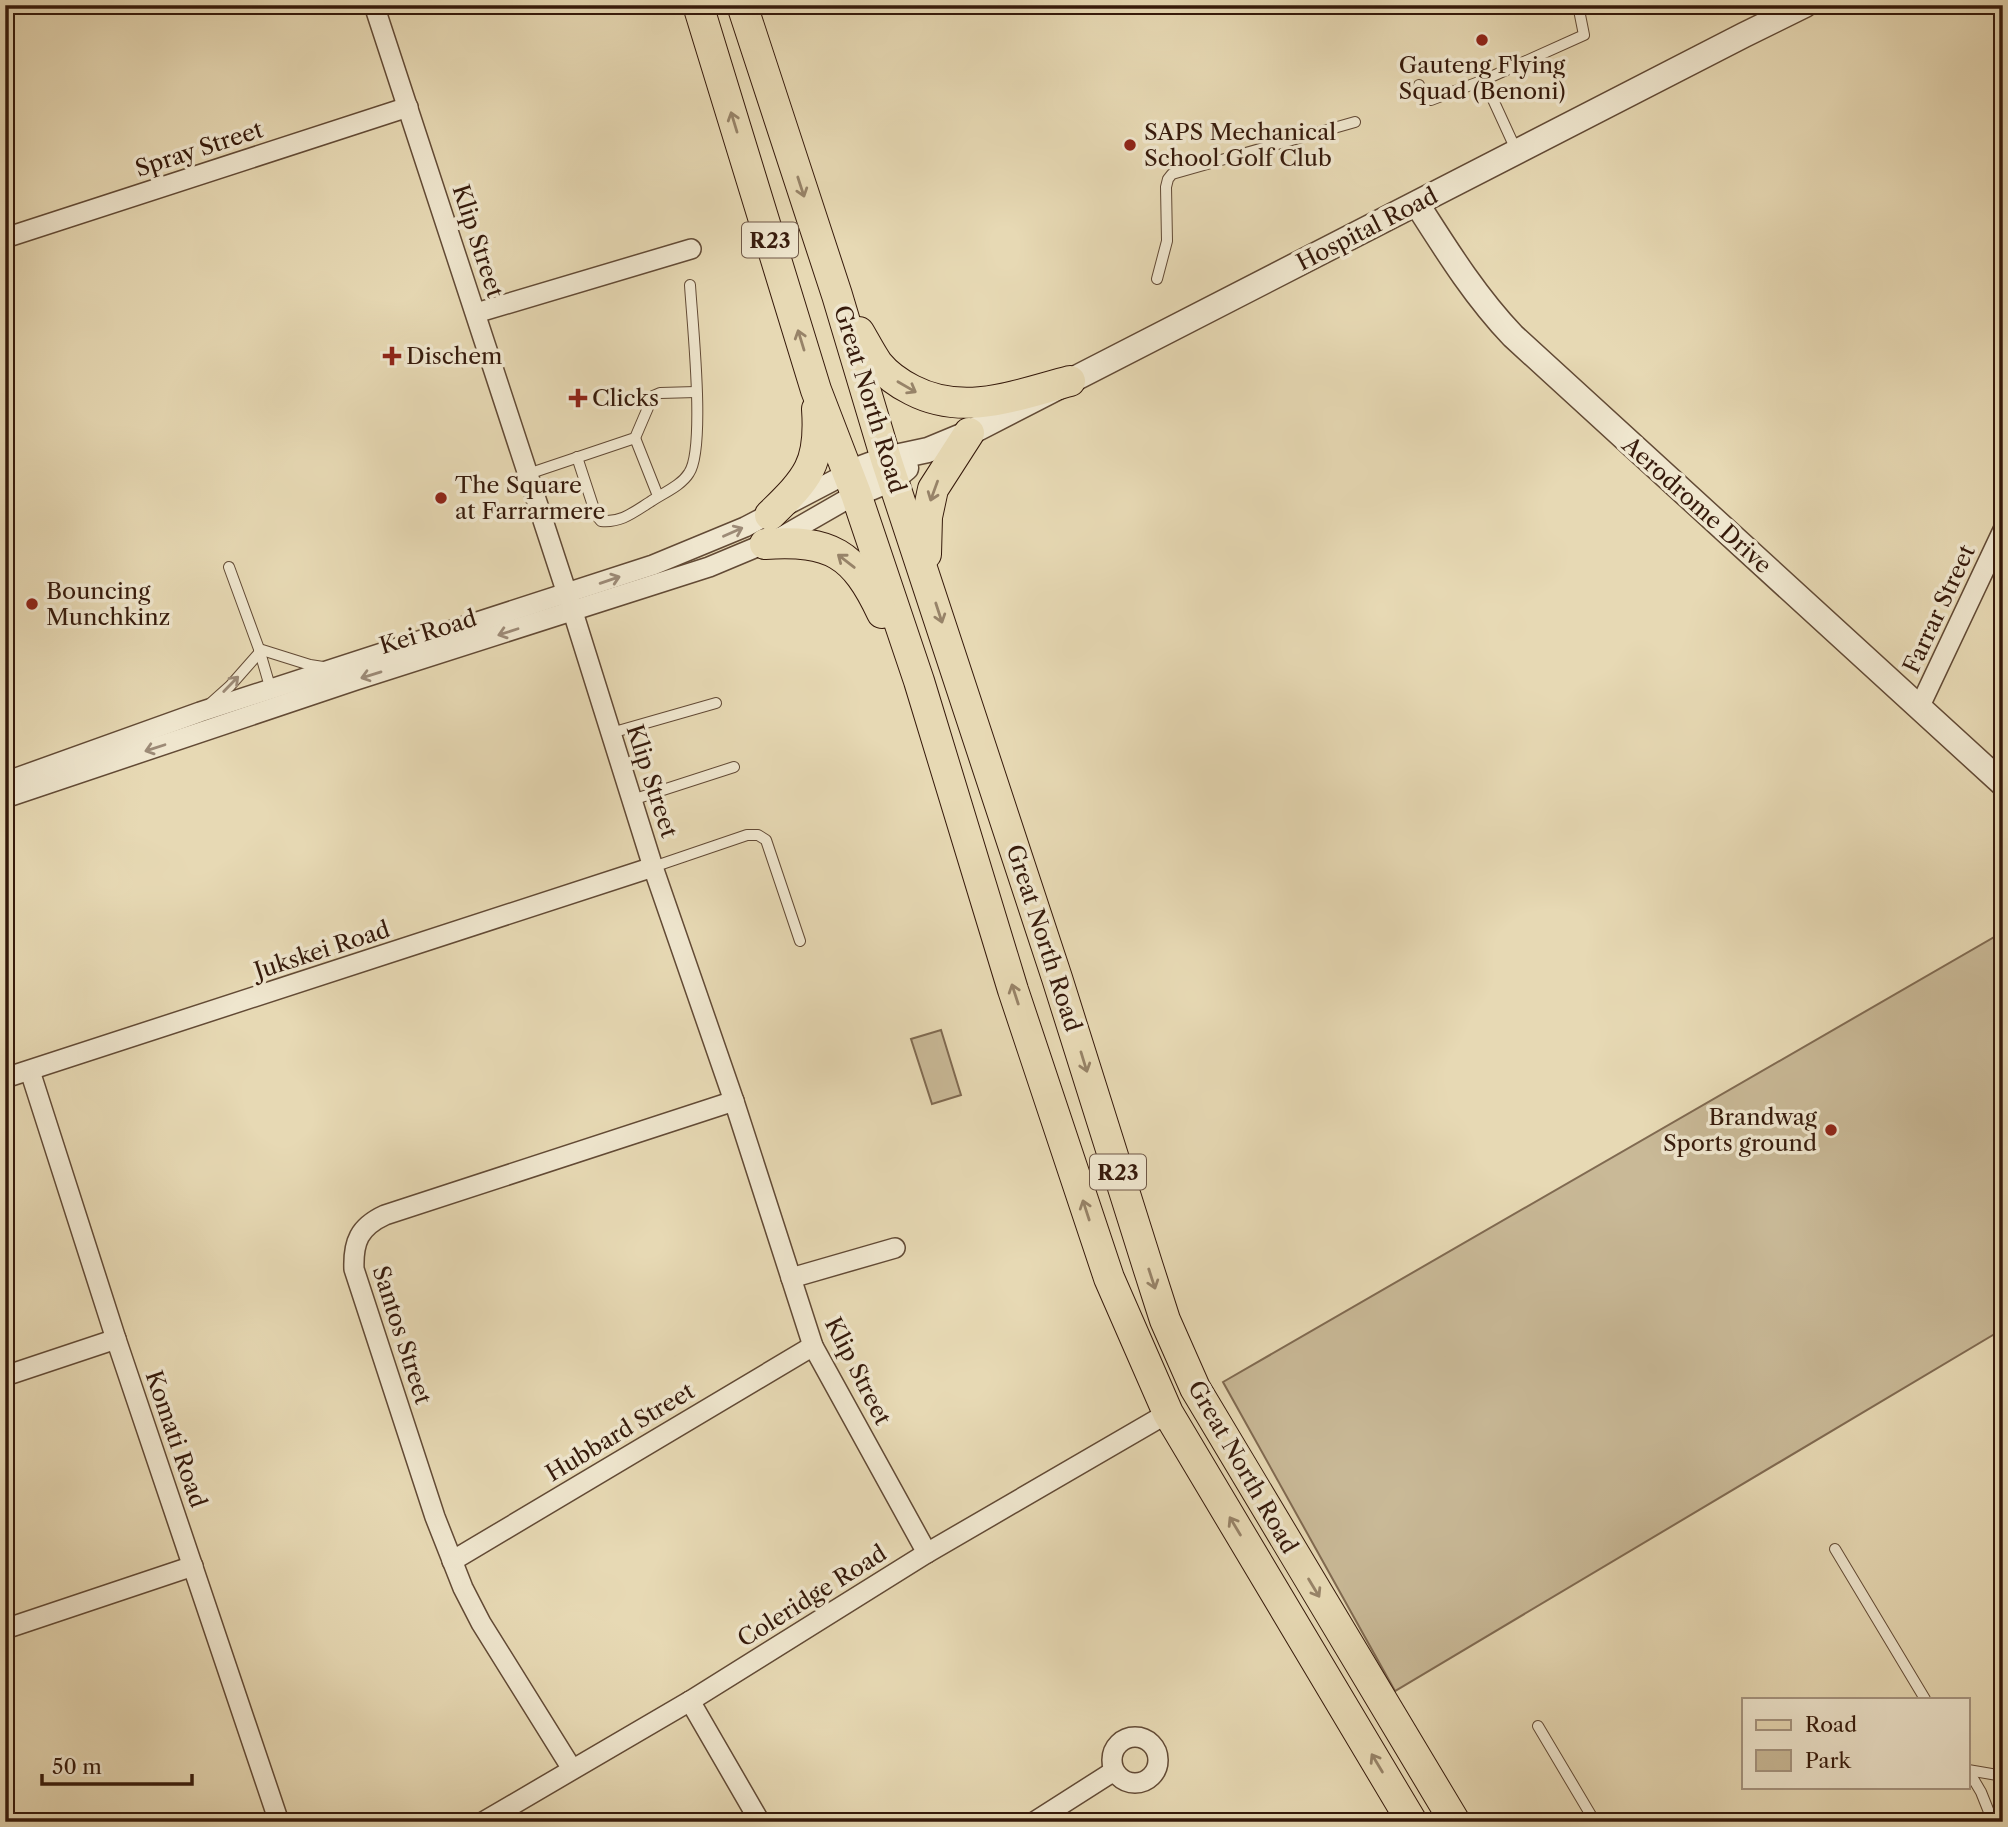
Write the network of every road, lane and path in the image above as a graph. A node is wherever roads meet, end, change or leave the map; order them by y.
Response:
1 (374, 5) edge
2 (698, 5) edge
3 (742, 5) edge
4 (1578, 5) edge
5 (1805, 5) edge
6 (1484, 80) junction
7 (1419, 85) dead end
8 (408, 107) junction
9 (1355, 122) dead end
10 (1517, 152) junction
11 (1417, 204) junction
12 (5, 238) edge
13 (691, 249) dead end
14 (1157, 279) dead end
15 (690, 285) dead end
16 (837, 295) junction
17 (476, 313) junction
18 (1070, 380) junction
19 (816, 390) junction
20 (696, 393) junction
21 (970, 433) junction
22 (635, 438) junction
23 (577, 457) junction
24 (890, 469) junction
25 (528, 474) junction
26 (852, 484) junction
27 (658, 496) junction
28 (770, 514) junction
29 (2003, 530) edge
30 (765, 544) junction
31 (229, 567) dead end
32 (924, 569) junction
33 (570, 603) junction
34 (260, 651) junction
35 (335, 668) junction
36 (919, 681) junction
37 (274, 698) junction
38 (716, 703) dead end
39 (1919, 708) junction
40 (200, 712) junction
41 (611, 733) junction
42 (734, 767) dead end
43 (5, 782) edge
44 (2003, 784) edge
45 (5, 797) edge
46 (632, 800) junction
47 (653, 867) junction
48 (800, 941) dead end
49 (30, 1071) junction
50 (5, 1078) edge
51 (734, 1101) junction
52 (895, 1248) dead end
53 (791, 1278) junction
54 (116, 1339) junction
55 (813, 1346) junction
56 (5, 1376) edge
57 (1168, 1413) junction
58 (1835, 1549) dead end
59 (927, 1553) junction
60 (452, 1561) junction
61 (193, 1566) junction
62 (5, 1629) edge
63 (1924, 1698) edge
64 (690, 1701) junction
65 (1538, 1726) dead end
66 (572, 1769) junction
67 (1969, 1770) edge
68 (1114, 1771) dead end
69 (1969, 1772) edge
70 (2003, 1776) edge
71 (279, 1822) edge
72 (483, 1822) edge
73 (760, 1822) edge
74 (1034, 1822) edge
75 (1412, 1822) edge
76 (1455, 1822) edge
77 (1595, 1822) edge
78 (1993, 1822) edge

1 - 8 street, Klip Street
19 -> 2 main road, Great North Road / R23
3 -> 16 main road, Great North Road / R23
4 - 6 lane
5 - 10 street, Hospital Road
6 - 7 lane
6 - 10 lane
8 - 12 street, Spray Street
8 - 17 street, Klip Street
9 - 14 lane
10 - 11 street, Hospital Road
11 - 18 street, Hospital Road
11 - 39 street, Aerodrome Drive
13 - 17 street
15 - 20 lane
16 -> 18 main road
16 - 24 main road, Great North Road / R23
17 - 25 street, Klip Street
18 - 21 street, Hospital Road
19 - 26 main road, Great North Road / R23
19 - 28 main road
20 - 22 lane
20 - 27 lane
21 - 24 street, Hospital Road
21 -> 32 main road
22 - 23 lane
22 - 27 lane
23 - 25 lane
23 - 27 lane
24 - 26 street, Hospital Road
24 - 32 main road, Great North Road / R23
25 - 33 street, Klip Street
26 - 28 street, Kei Road
26 - 30 street, Kei Road
26 - 36 main road, Great North Road / R23
33 -> 28 street, Kei Road
29 - 39 street, Farrar Street
30 - 33 street, Kei Road
36 -> 30 main road
31 - 34 lane
32 -> 76 main road, Great North Road / R23
33 - 35 street, Kei Road
33 -> 37 street, Kei Road
33 - 41 street, Klip Street
34 - 35 lane
34 - 37 lane
40 -> 34 lane
35 - 37 street, Kei Road
57 -> 36 main road, Great North Road / R23
37 - 40 street, Kei Road
37 -> 45 street, Kei Road
38 - 41 lane
39 - 44 street, Aerodrome Drive
40 - 43 street, Kei Road
41 - 46 street, Klip Street
42 - 46 lane
46 - 47 street, Klip Street
47 - 48 lane
47 - 49 street, Jukskei Road
47 - 51 street, Klip Street
49 - 50 street, Jukskei Road
49 - 54 street, Komati Road
51 - 53 street, Klip Street
51 - 60 street, Santos Street
52 - 53 street
53 - 55 street, Klip Street
54 - 56 street
54 - 61 street, Komati Road
55 - 59 street, Klip Street
55 - 60 street, Hubbard Street
57 - 59 street, Coleridge Road
75 -> 57 main road, Great North Road / R23
58 - 63 lane
59 - 64 street, Coleridge Road
60 - 66 street, Santos Street
61 - 62 street
61 - 71 street, Komati Road
64 - 66 street, Coleridge Road
64 - 73 street
65 - 77 lane
66 - 72 street, Coleridge Road
67 - 70 lane
68 - 74 street
69 - 78 lane

